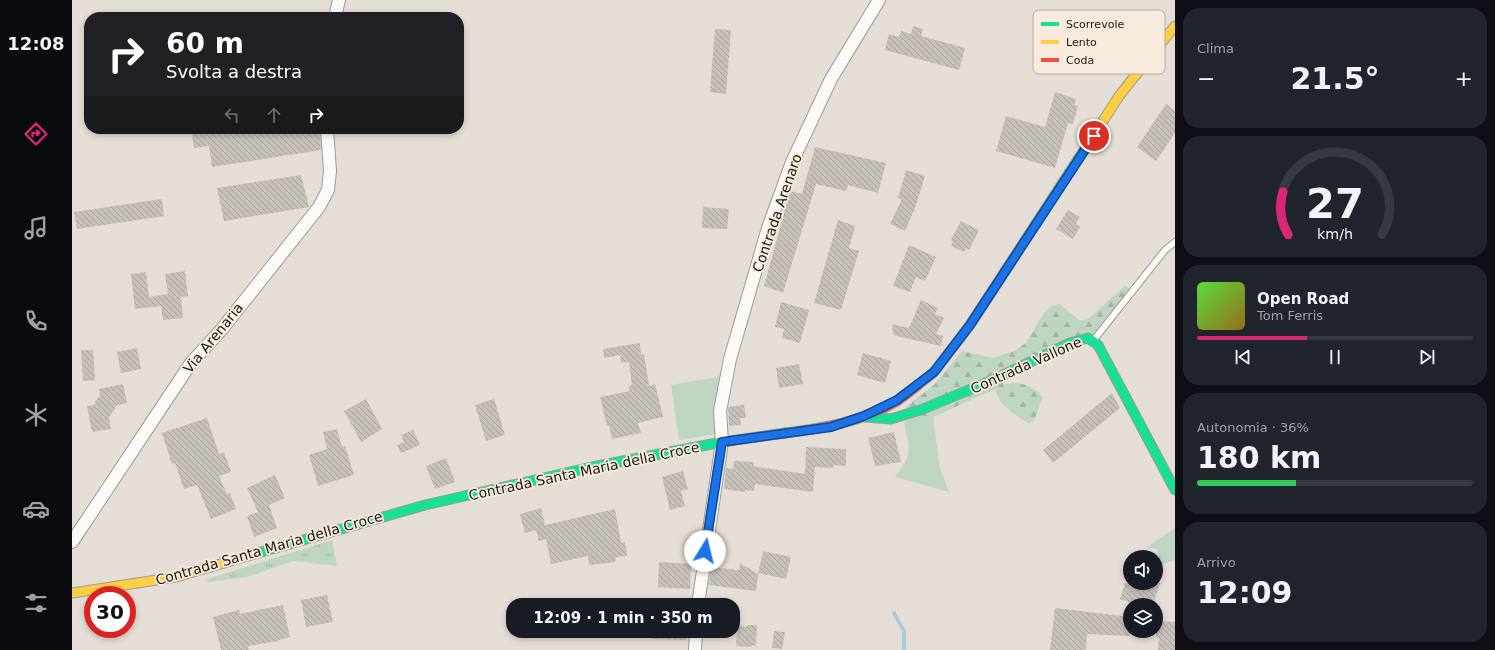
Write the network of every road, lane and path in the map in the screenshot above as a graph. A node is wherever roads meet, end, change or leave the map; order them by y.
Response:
1 (339, 0) edge
2 (880, 0) edge
3 (336, 12) edge
4 (1175, 26) edge
5 (1165, 38) edge
6 (1137, 74) edge
7 (327, 134) edge
8 (1175, 242) edge
9 (1092, 341) junction
10 (864, 416) junction
11 (722, 442) junction
12 (1175, 490) edge
13 (72, 542) edge
14 (72, 593) edge
15 (699, 598) edge
16 (696, 638) edge
17 (695, 650) edge

1 - 3 street
2 - 11 street, Contrada Arenaro
4 - 5 main road, Contrada Santa Maria della Croce
6 - 10 main road, Contrada Santa Maria della Croce
7 - 13 street, Via Arenaria
8 - 9 lane
9 - 10 main road, Contrada Vallone
9 - 12 main road, Contrada Vallone
10 - 11 main road, Contrada Santa Maria della Croce
11 - 14 main road, Contrada Santa Maria della Croce
11 - 15 street, Contrada Arenaro
16 - 17 street

